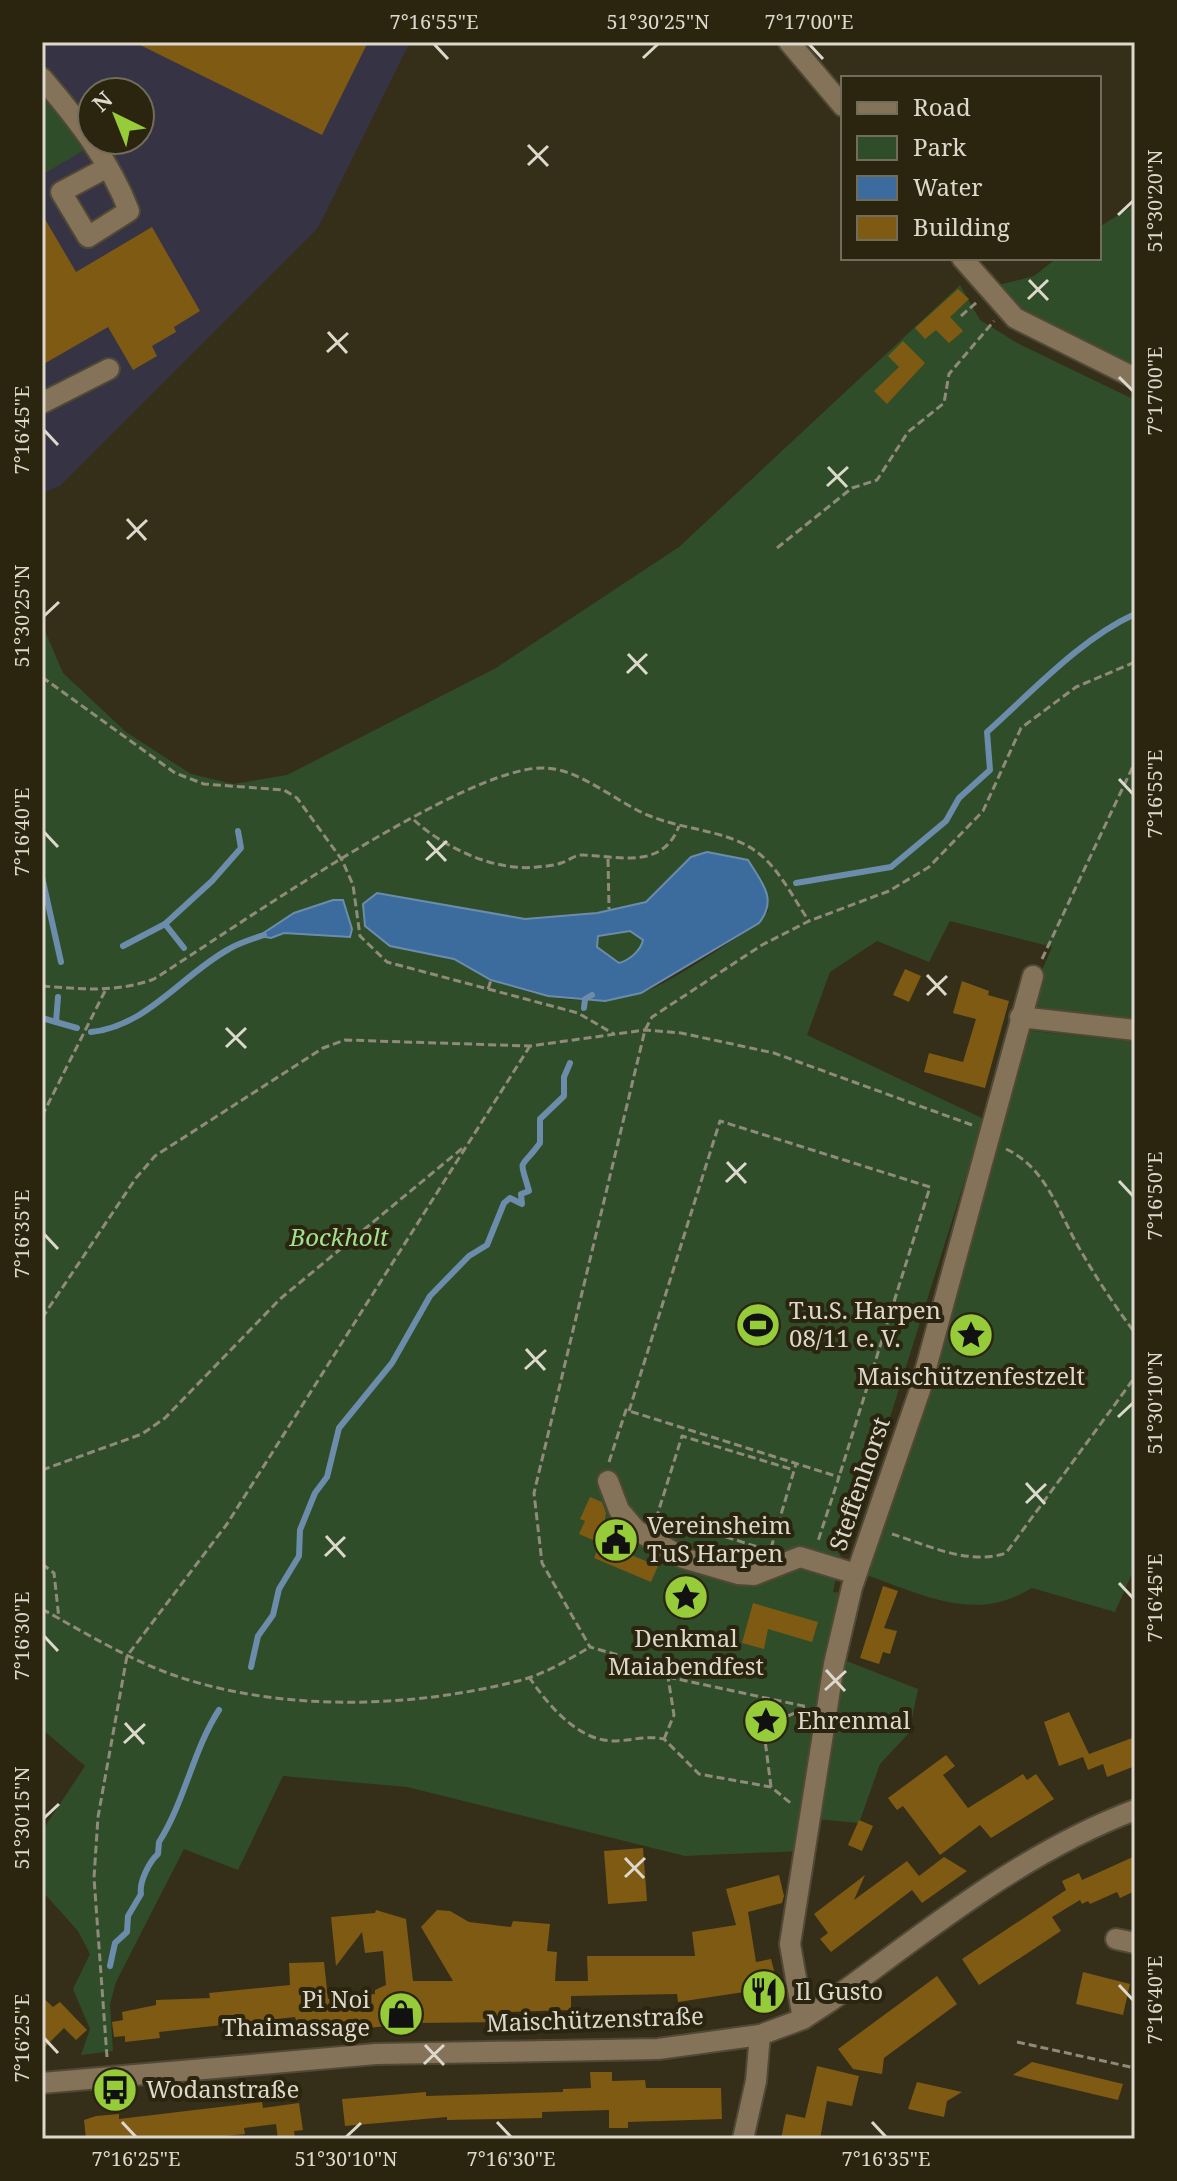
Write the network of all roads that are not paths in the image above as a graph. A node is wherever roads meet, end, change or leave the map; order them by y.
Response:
1 (789, 42) edge
2 (42, 78) edge
3 (841, 104) edge
4 (108, 167) dead end
5 (964, 260) edge
6 (109, 369) dead end
7 (1135, 378) edge
8 (42, 403) edge
9 (1033, 976) road end
10 (1020, 1017) junction
11 (1135, 1030) edge
12 (608, 1481) road end
13 (856, 1574) junction
14 (1135, 1810) edge
15 (803, 2019) junction
16 (760, 2035) junction
17 (42, 2083) edge
18 (743, 2139) edge

1 - 3 street
2 - 4 street
5 - 7 street
6 - 8 street
9 - 10 street, Steffenhorst
10 - 11 street
10 - 13 street, Steffenhorst
12 - 13 street
13 - 15 street, Steffenhorst
14 - 15 street, Maischützenstraße
15 - 16 street, Maischützenstraße
16 - 17 street, Maischützenstraße
16 - 18 street

